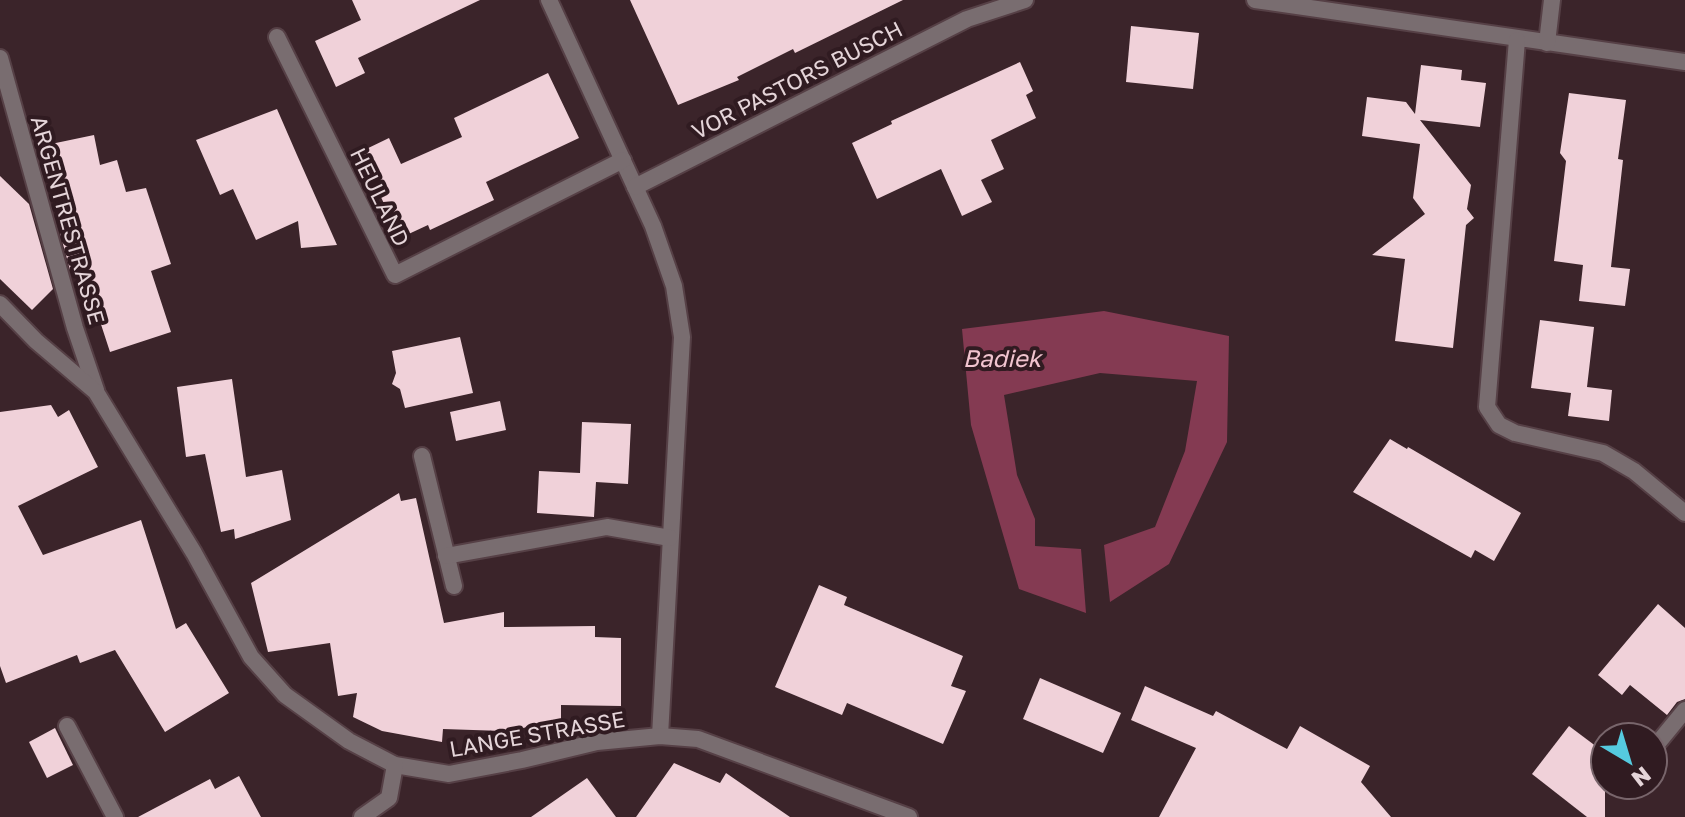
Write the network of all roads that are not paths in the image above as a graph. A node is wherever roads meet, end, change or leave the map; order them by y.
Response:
1 (549, 0) edge
2 (1025, 0) edge
3 (1255, 0) edge
4 (1552, 0) edge
5 (277, 37) dead end
6 (1517, 40) junction
7 (1547, 43) junction
8 (0, 58) edge
9 (1685, 62) edge
10 (623, 160) junction
11 (635, 187) junction
12 (0, 304) edge
13 (96, 392) junction
14 (422, 456) dead end
15 (1685, 513) edge
16 (670, 538) junction
17 (446, 556) junction
18 (454, 586) dead end
19 (1685, 710) edge
20 (67, 726) dead end
21 (1669, 730) edge
22 (660, 736) junction
23 (395, 765) junction
24 (115, 817) edge
25 (362, 817) edge
26 (909, 817) edge

1 - 10 street
2 - 11 street, VOR PASTORS BUSCH
3 - 6 street
4 - 7 street
5 - 10 street, HEULAND
6 - 7 street
6 - 15 street
7 - 9 street
8 - 13 street, ARGENTRESTRASSE
10 - 11 street
11 - 16 street
12 - 13 street, LANGE STRASSE
13 - 23 street, LANGE STRASSE
14 - 17 street
16 - 17 street
16 - 22 street
17 - 18 street
19 - 21 street
20 - 24 street
22 - 23 street, LANGE STRASSE
22 - 26 street, LANGE STRASSE
23 - 25 street

